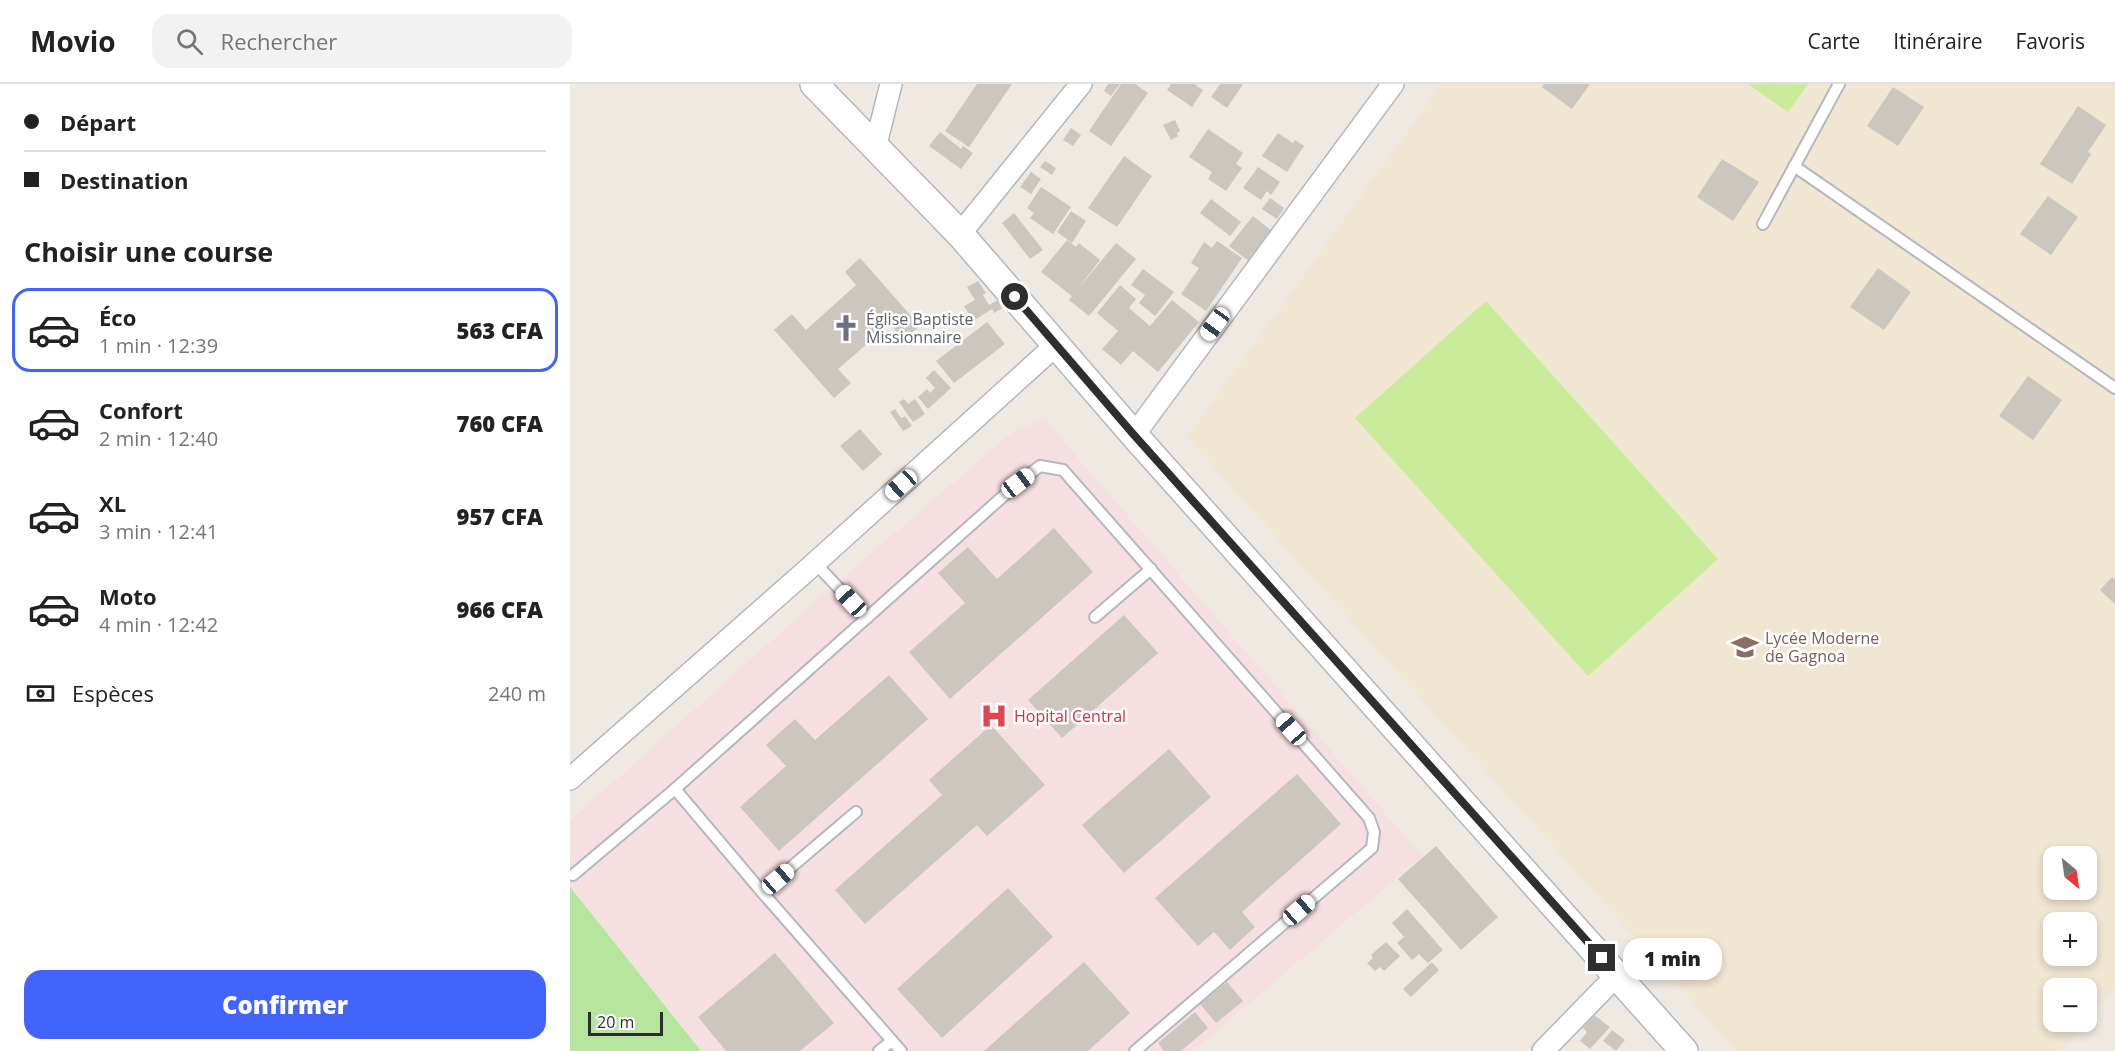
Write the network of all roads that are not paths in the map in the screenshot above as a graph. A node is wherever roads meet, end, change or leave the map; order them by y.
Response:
1 (814, 84) edge
2 (891, 84) edge
3 (1080, 84) edge
4 (1393, 84) edge
5 (1839, 84) edge
6 (875, 148) junction
7 (1794, 166) junction
8 (1763, 224) dead end
9 (960, 234) junction
10 (1056, 345) junction
11 (2115, 388) edge
12 (1134, 435) junction
13 (815, 563) junction
14 (1150, 569) junction
15 (1095, 617) dead end
16 (867, 618) junction
17 (570, 779) edge
18 (675, 789) junction
19 (856, 812) dead end
20 (573, 875) dead end
21 (762, 892) junction
22 (1617, 975) junction
23 (892, 1041) junction
24 (879, 1051) edge
25 (901, 1051) edge
26 (1135, 1051) edge
27 (1543, 1051) edge
28 (1684, 1051) edge

1 - 6 street
2 - 6 street
3 - 9 street
4 - 12 street
5 - 7 lane
6 - 9 street
7 - 8 lane
7 - 11 lane
9 - 10 street
10 - 12 street
10 - 13 street
12 - 22 street
13 - 16 lane
13 - 17 street
14 - 15 lane
14 - 16 lane
14 - 26 lane
16 - 18 lane
18 - 20 lane
18 - 21 lane
19 - 21 lane
21 - 23 lane
22 - 27 street
22 - 28 street
23 - 24 lane
23 - 25 lane

